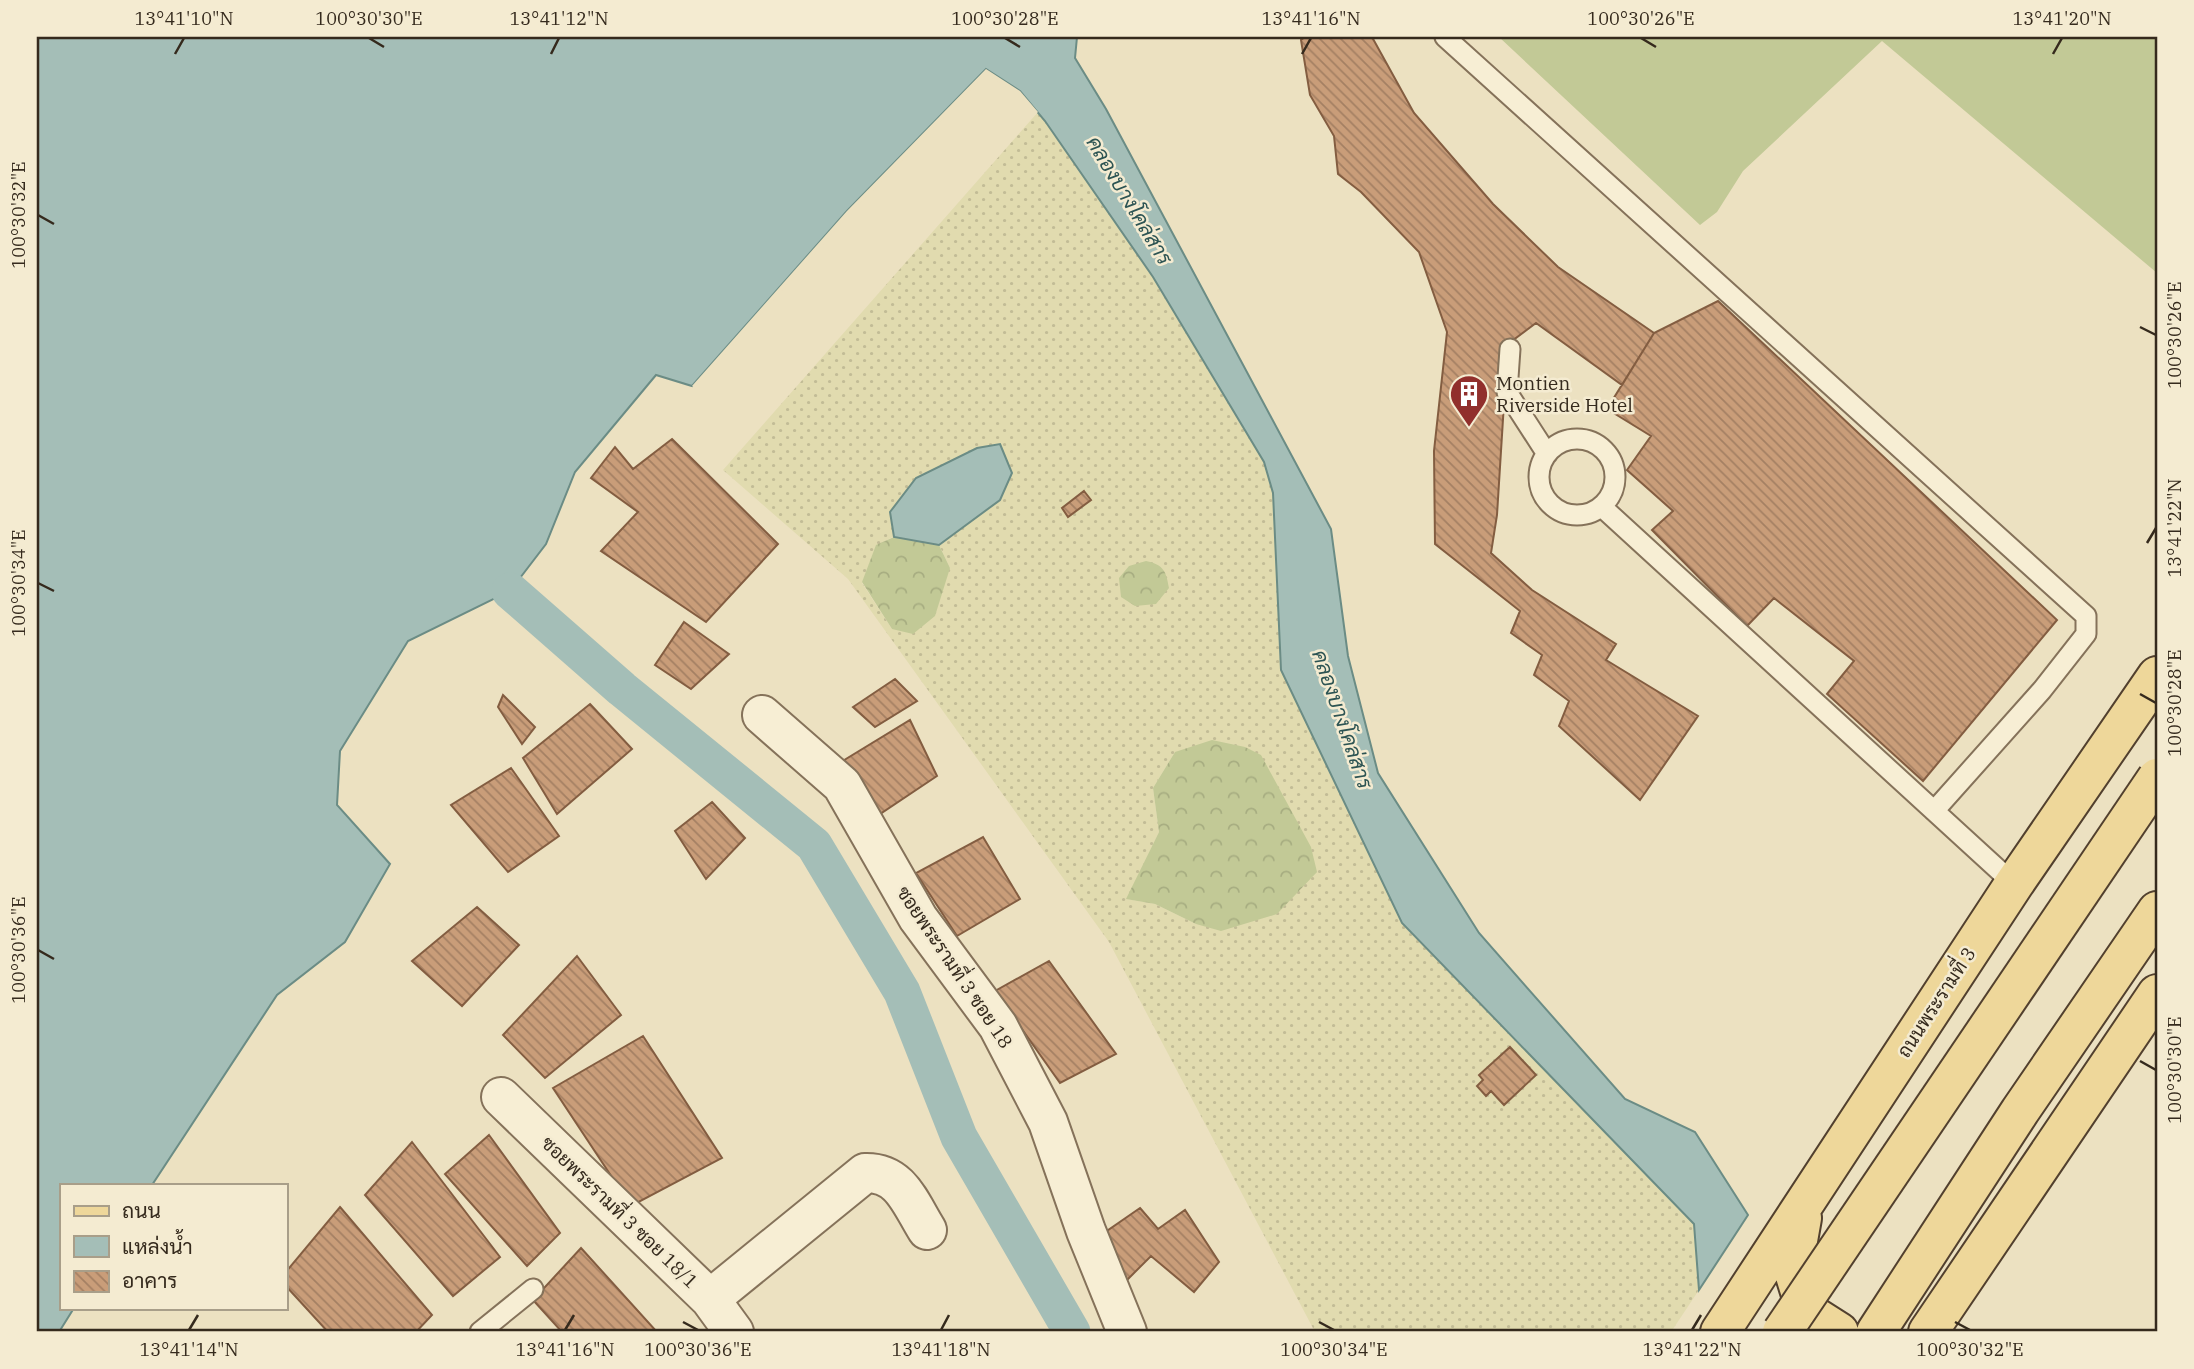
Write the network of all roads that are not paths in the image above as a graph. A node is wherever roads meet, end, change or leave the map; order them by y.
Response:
1 (1445, 37) edge
2 (1510, 349) dead end
3 (1547, 454) junction
4 (1602, 507) junction
5 (2157, 676) edge
6 (762, 715) dead end
7 (2157, 778) edge
8 (1934, 811) junction
9 (2014, 884) junction
10 (2157, 911) edge
11 (2157, 994) edge
12 (501, 1097) dead end
13 (1804, 1204) junction
14 (928, 1230) dead end
15 (533, 1289) dead end
16 (1953, 1297) junction
17 (710, 1299) junction
18 (480, 1332) edge
19 (734, 1332) edge
20 (1127, 1332) edge
21 (1720, 1332) edge
22 (1783, 1332) edge
23 (1839, 1332) edge
24 (1876, 1332) edge
25 (1916, 1332) edge
26 (1928, 1332) edge

1 - 8 lane
2 - 3 lane
3 - 4 lane
3 - 4 lane
4 - 8 lane
5 - 9 main road, ถนนพระรามที่ 3
6 - 20 street, ซอยพระรามที่ 3 ซอย 18
7 - 22 main road, bridge
8 - 9 lane
9 - 13 main road, ถนนพระรามที่ 3
10 - 24 main road
11 - 16 main road
12 - 17 street, ซอยพระรามที่ 3 ซอย 18/1
13 - 21 main road, ถนนพระรามที่ 3
13 - 23 main road
14 - 17 street
15 - 18 lane
16 - 25 main road
16 - 26 main road
17 - 19 street, ซอยพระรามที่ 3 ซอย 18/1

